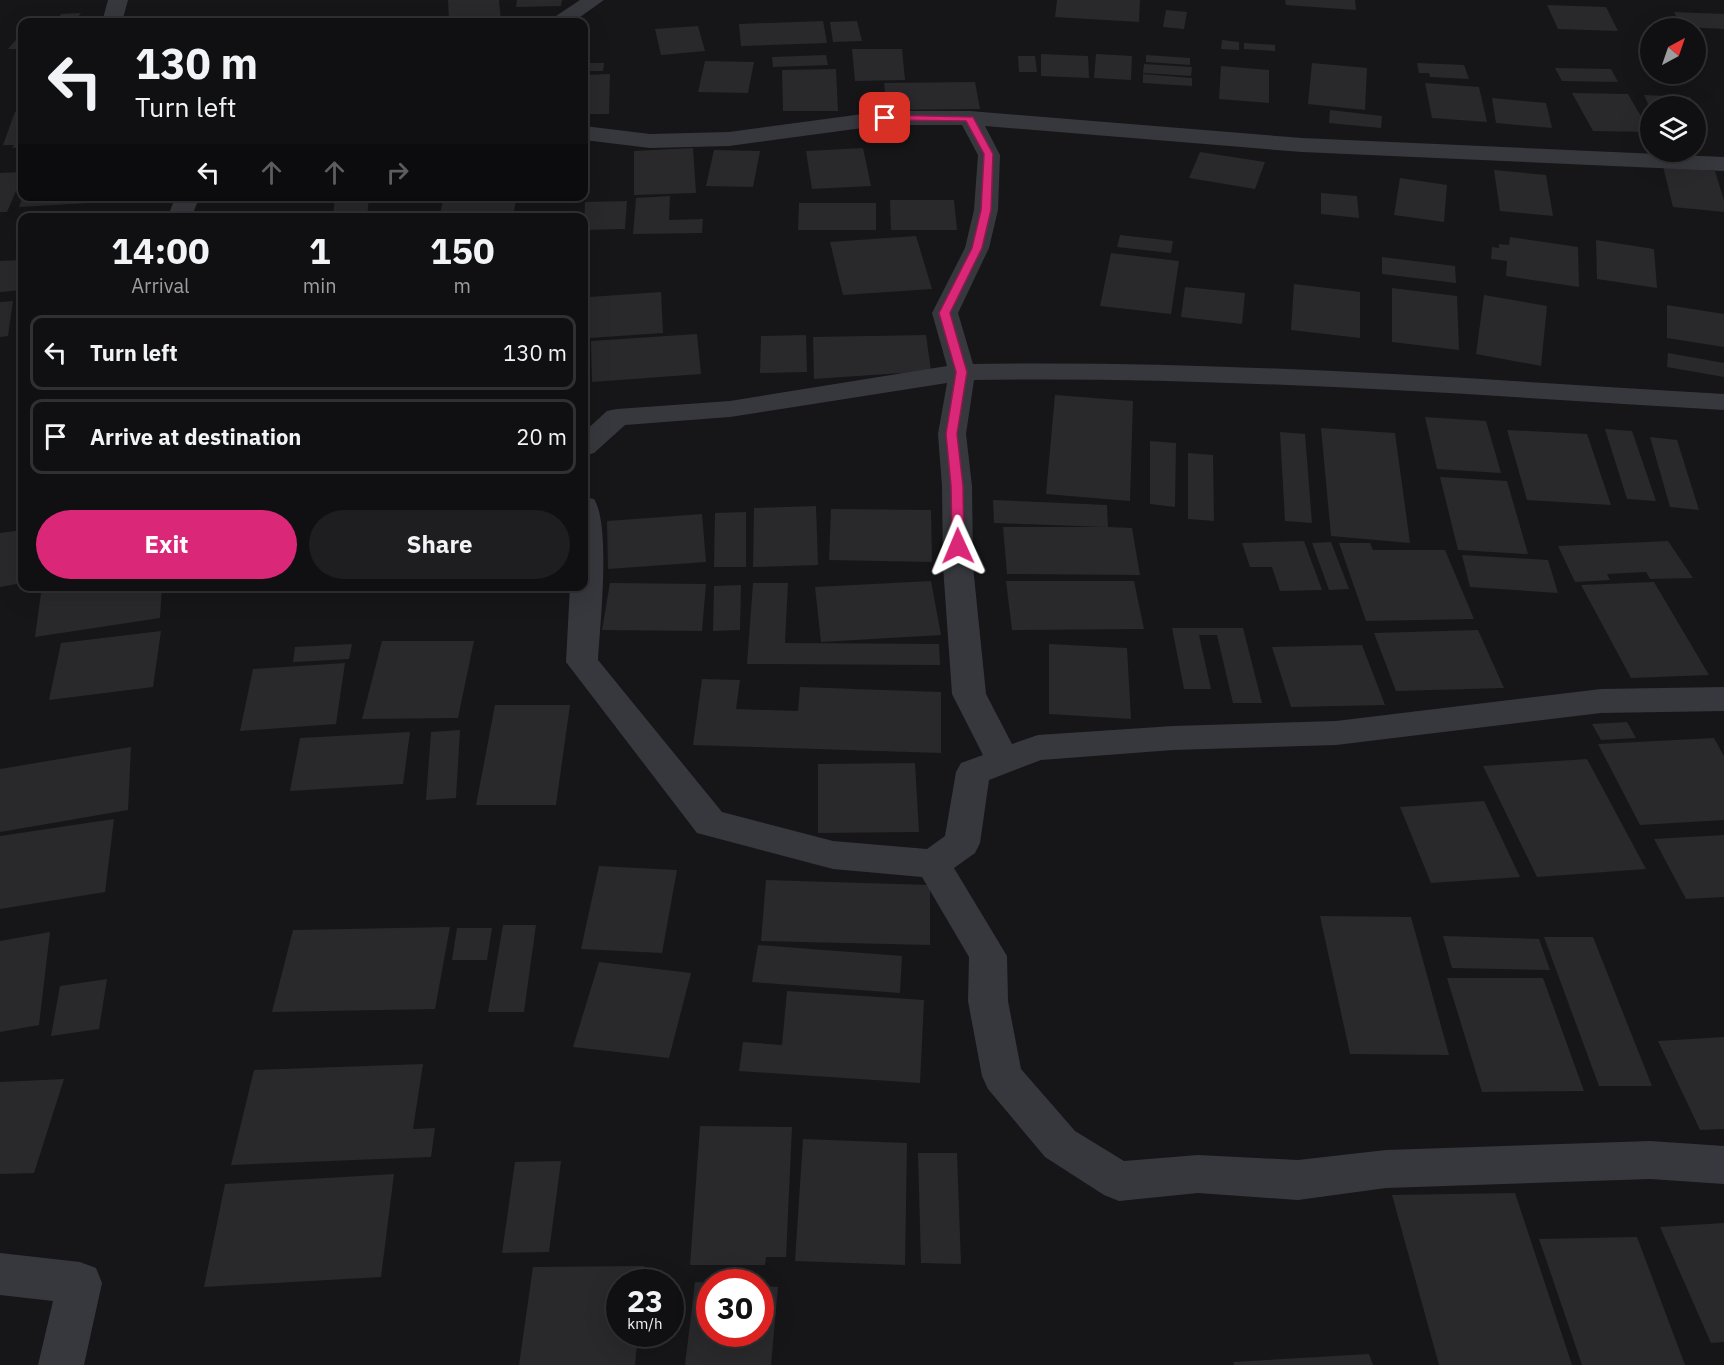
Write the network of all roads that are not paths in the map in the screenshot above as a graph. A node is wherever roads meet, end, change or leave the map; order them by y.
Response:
1 (118, 0) edge
2 (594, 0) edge
3 (112, 18) edge
4 (566, 18) edge
5 (970, 118) junction
6 (588, 134) edge
7 (1724, 164) edge
8 (962, 372) junction
9 (1724, 402) edge
10 (588, 443) edge
11 (586, 591) edge
12 (1724, 699) edge
13 (1003, 761) junction
14 (933, 864) junction
15 (1724, 1165) edge
16 (0, 1274) edge
17 (61, 1365) edge

1 - 3 street
2 - 4 street
5 - 6 street
5 - 7 street
5 - 8 street
8 - 9 street
8 - 10 street
8 - 13 street
11 - 14 street
12 - 13 street
13 - 14 street
14 - 15 street
16 - 17 street

